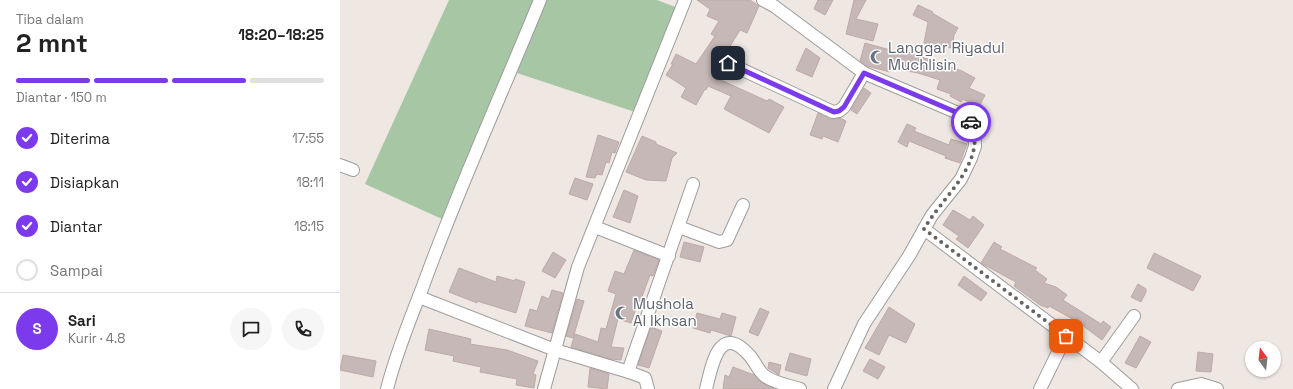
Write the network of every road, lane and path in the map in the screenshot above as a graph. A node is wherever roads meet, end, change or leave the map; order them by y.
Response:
1 (540, 0) edge
2 (685, 0) edge
3 (763, 0) edge
4 (728, 63) dead end
5 (864, 73) junction
6 (340, 165) edge
7 (353, 170) dead end
8 (693, 184) dead end
9 (743, 205) dead end
10 (595, 227) junction
11 (679, 227) junction
12 (924, 229) junction
13 (668, 256) junction
14 (418, 297) junction
15 (1134, 316) dead end
16 (1066, 336) junction
17 (555, 350) junction
18 (1101, 362) junction
19 (629, 372) junction
20 (387, 389) edge
21 (544, 389) edge
22 (648, 389) edge
23 (706, 389) edge
24 (800, 389) edge
25 (834, 389) edge
26 (1040, 389) edge
27 (1132, 389) edge
28 (1178, 389) edge
29 (1217, 389) edge

1 - 14 street
2 - 10 street
3 - 5 street
4 - 5 street
5 - 12 street
6 - 7 street
8 - 11 street
9 - 11 street
10 - 13 street
10 - 17 street
11 - 13 street
12 - 16 street
12 - 25 street
13 - 19 street
14 - 17 street
14 - 20 street
15 - 18 street
16 - 18 street
16 - 26 street
17 - 19 street
17 - 21 street
18 - 27 street
19 - 22 street
23 - 24 street
28 - 29 street

